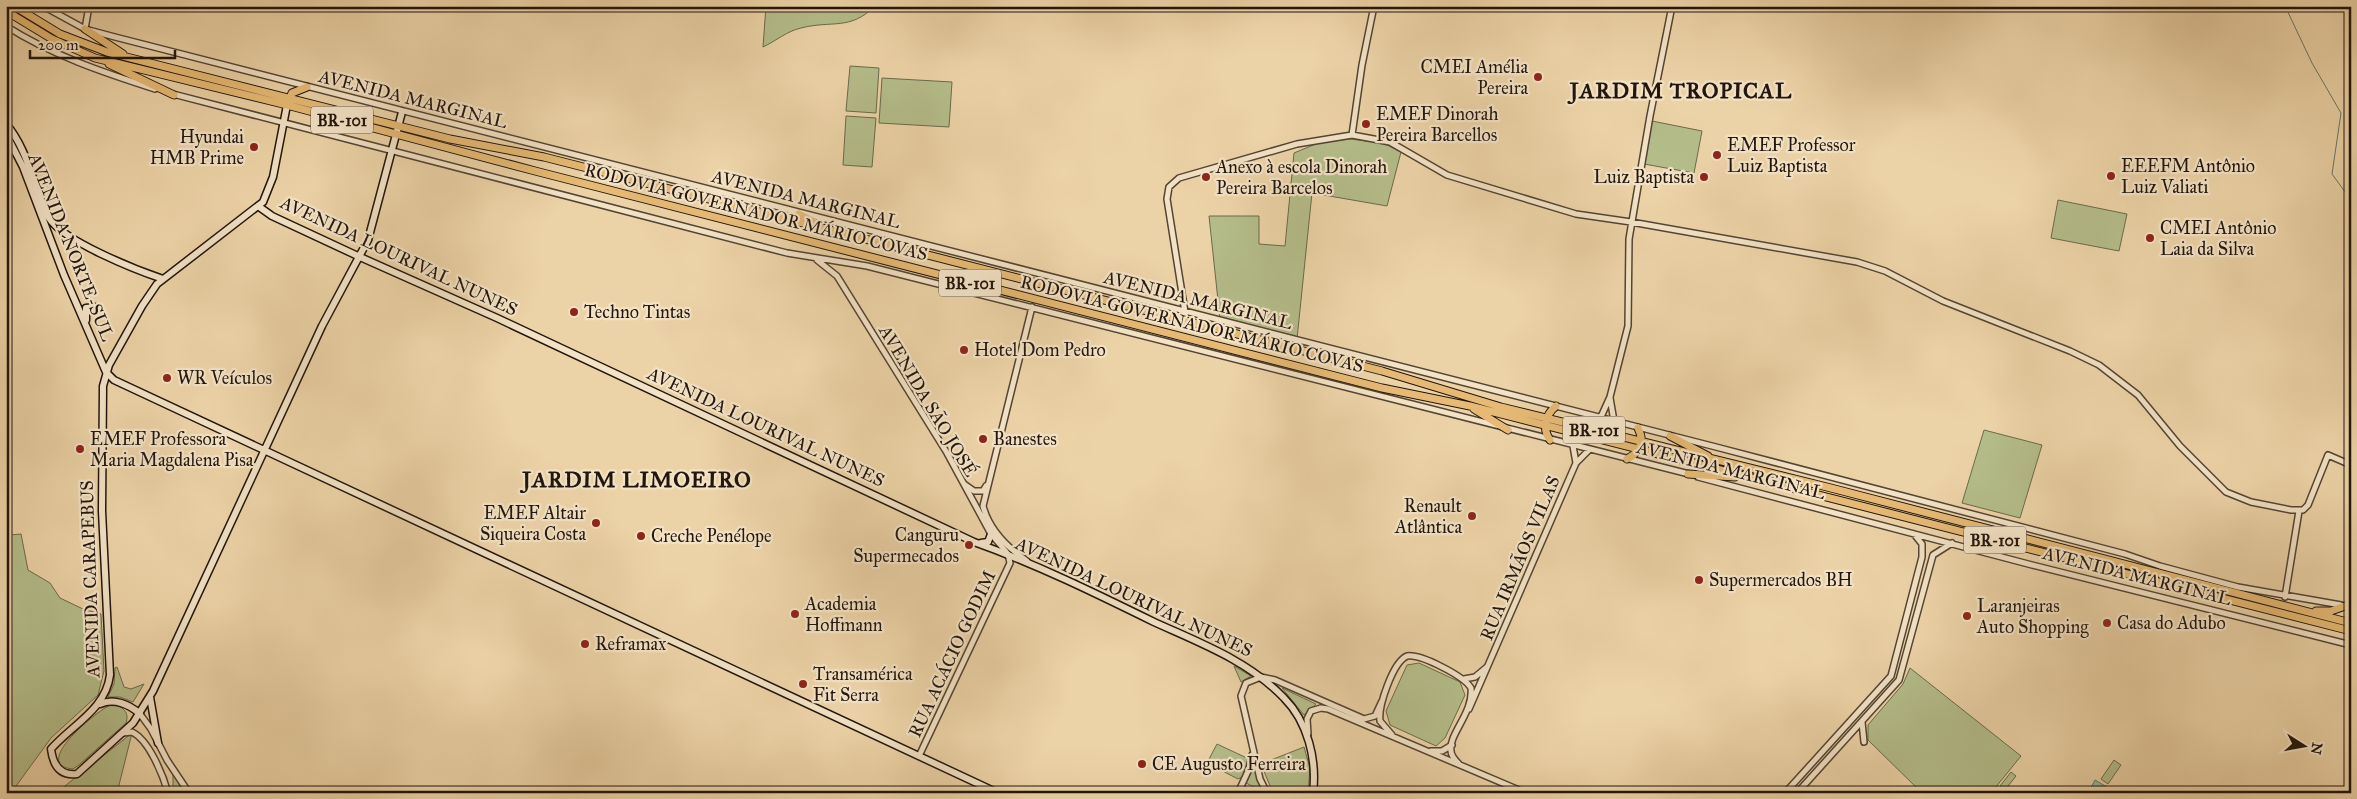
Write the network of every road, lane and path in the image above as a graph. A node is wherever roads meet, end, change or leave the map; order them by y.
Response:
1 (14, 6) edge
2 (43, 6) edge
3 (89, 6) edge
4 (1374, 6) edge
5 (1672, 6) edge
6 (6, 11) edge
7 (6, 26) edge
8 (85, 29) junction
9 (95, 58) junction
10 (129, 58) junction
11 (307, 87) junction
12 (174, 95) junction
13 (288, 102) junction
14 (402, 112) junction
15 (6, 124) edge
16 (283, 124) junction
17 (399, 126) junction
18 (6, 134) edge
19 (397, 134) junction
20 (1352, 135) junction
21 (392, 152) junction
22 (258, 206) junction
23 (799, 214) junction
24 (1631, 222) junction
25 (829, 230) junction
26 (360, 257) junction
27 (815, 259) junction
28 (162, 279) junction
29 (95, 307) dead end
30 (1032, 307) junction
31 (1185, 312) junction
32 (90, 334) junction
33 (106, 372) junction
34 (1610, 397) junction
35 (1470, 406) junction
36 (1556, 406) junction
37 (1600, 419) junction
38 (1546, 421) junction
39 (1614, 421) junction
40 (1638, 428) junction
41 (1508, 430) junction
42 (1670, 436) junction
43 (1550, 440) junction
44 (1573, 446) junction
45 (1640, 446) junction
46 (264, 450) junction
47 (1588, 450) junction
48 (1627, 459) junction
49 (1716, 461) junction
50 (1576, 463) junction
51 (2351, 465) edge
52 (1688, 474) junction
53 (1754, 478) junction
54 (960, 480) junction
55 (987, 485) junction
56 (2299, 511) junction
57 (1914, 533) junction
58 (991, 534) junction
59 (974, 542) junction
60 (1952, 543) junction
61 (1008, 554) junction
62 (1027, 561) junction
63 (1010, 563) joint
64 (2284, 597) junction
65 (2349, 606) edge
66 (2294, 609) junction
67 (2351, 623) edge
68 (2351, 631) edge
69 (2351, 645) edge
70 (1488, 664) junction
71 (1261, 677) junction
72 (1464, 679) junction
73 (150, 696) junction
74 (1382, 701) junction
75 (99, 704) junction
76 (1469, 709) junction
77 (140, 714) junction
78 (1862, 722) junction
79 (123, 733) junction
80 (1394, 737) junction
81 (1308, 739) junction
82 (1864, 742) dead end
83 (158, 743) junction
84 (1452, 745) junction
85 (1253, 749) junction
86 (1429, 751) junction
87 (919, 756) junction
88 (1459, 765) junction
89 (168, 793) edge
90 (189, 793) edge
91 (998, 793) edge
92 (1238, 793) edge
93 (1267, 793) edge
94 (1313, 793) edge
95 (1526, 793) edge
96 (1785, 793) edge
97 (1797, 793) edge

1 - 10 main road, RODOVIA GOVERNADOR MÁRIO COVAS / BR-101
2 - 8 street, AVENIDA MARGINAL
3 - 8 street
4 - 20 street
5 - 24 street
6 - 9 main road, RODOVIA GOVERNADOR MÁRIO COVAS / BR-101
7 - 12 street, AVENIDA MARGINAL
8 - 10 main road
8 - 11 street, AVENIDA MARGINAL
9 - 12 main road
9 - 13 main road, RODOVIA GOVERNADOR MÁRIO COVAS / BR-101
10 - 13 main road, RODOVIA GOVERNADOR MÁRIO COVAS / BR-101
11 - 13 main road
11 - 14 street, AVENIDA MARGINAL
12 - 16 street, AVENIDA MARGINAL
13 - 16 main road
13 - 17 main road, RODOVIA GOVERNADOR MÁRIO COVAS / BR-101
13 - 19 main road, RODOVIA GOVERNADOR MÁRIO COVAS / BR-101
14 - 17 main road
14 - 23 street, AVENIDA MARGINAL
15 - 28 main road, AVENIDA NORTE-SUL
16 - 21 street, AVENIDA MARGINAL
16 - 22 main road
17 - 19 main road
17 - 25 main road, RODOVIA GOVERNADOR MÁRIO COVAS / BR-101
18 - 32 main road, AVENIDA NORTE-SUL
19 - 21 main road
19 - 35 main road, RODOVIA GOVERNADOR MÁRIO COVAS / BR-101
20 - 24 street
20 - 31 street
21 - 26 main road
21 - 27 street, AVENIDA MARGINAL
22 - 26 main road, AVENIDA LOURIVAL NUNES
22 - 28 main road
23 - 25 main road
23 - 31 street, AVENIDA MARGINAL
24 - 34 street
24 - 56 street
25 - 38 main road, RODOVIA GOVERNADOR MÁRIO COVAS / BR-101
26 - 46 main road
26 - 59 main road, AVENIDA LOURIVAL NUNES
27 - 30 street, AVENIDA MARGINAL
27 - 54 street, AVENIDA SÃO JOSÉ
28 - 33 main road
29 - 32 main road
30 - 41 street, AVENIDA MARGINAL
30 - 55 street
31 - 36 street, AVENIDA MARGINAL
32 - 33 main road, AVENIDA NORTE-SUL
33 - 46 main road
33 - 75 main road, AVENIDA CARAPEBUS
34 - 37 street
34 - 39 street
35 - 38 main road, RODOVIA GOVERNADOR MÁRIO COVAS / BR-101
35 - 41 main road
36 - 37 street, AVENIDA MARGINAL
36 - 38 main road
37 - 39 street, AVENIDA MARGINAL
38 - 43 main road
38 - 45 main road, RODOVIA GOVERNADOR MÁRIO COVAS / BR-101
39 - 40 street, AVENIDA MARGINAL
40 - 42 street, AVENIDA MARGINAL
40 - 45 main road
41 - 43 street, AVENIDA MARGINAL
42 - 49 main road
42 - 64 street, AVENIDA MARGINAL
43 - 44 street, AVENIDA MARGINAL
44 - 47 street, AVENIDA MARGINAL
44 - 50 street, RUA IRMÃOS VILAS
45 - 48 main road
45 - 49 main road, RODOVIA GOVERNADOR MÁRIO COVAS / BR-101
45 - 53 main road, RODOVIA GOVERNADOR MÁRIO COVAS / BR-101
46 - 73 main road
46 - 87 main road
47 - 48 street, AVENIDA MARGINAL
47 - 50 street, RUA IRMÃOS VILAS
48 - 52 street, AVENIDA MARGINAL
49 - 66 main road, RODOVIA GOVERNADOR MÁRIO COVAS / BR-101
50 - 70 street, RUA IRMÃOS VILAS
51 - 56 street
52 - 53 main road
52 - 57 street, AVENIDA MARGINAL
53 - 68 main road, RODOVIA GOVERNADOR MÁRIO COVAS / BR-101
54 - 55 street
54 - 58 street, AVENIDA SÃO JOSÉ
55 - 62 street
56 - 64 street
57 - 60 street, AVENIDA MARGINAL
57 - 96 street
58 - 59 main road
58 - 61 street, AVENIDA SÃO JOSÉ
59 - 61 main road, AVENIDA LOURIVAL NUNES
60 - 69 street, AVENIDA MARGINAL
60 - 78 street
61 - 62 main road, AVENIDA LOURIVAL NUNES
61 - 63 street, AVENIDA SÃO JOSÉ
62 - 71 main road, AVENIDA LOURIVAL NUNES
63 - 87 street, RUA ACÁCIO GODIM
64 - 65 street, AVENIDA MARGINAL
65 - 66 main road
66 - 67 main road, RODOVIA GOVERNADOR MÁRIO COVAS / BR-101
70 - 72 street
70 - 76 street, RUA IRMÃOS VILAS
71 - 74 street
71 - 81 main road, AVENIDA LOURIVAL NUNES
71 - 85 street
72 - 74 street
72 - 76 street
73 - 77 main road
73 - 83 main road
74 - 80 street
75 - 77 main road
75 - 79 main road, AVENIDA CARAPEBUS
76 - 84 street
77 - 79 main road
77 - 83 street
78 - 82 street
78 - 97 street
79 - 89 street
80 - 81 street
80 - 86 street
81 - 94 main road, AVENIDA LOURIVAL NUNES
83 - 90 street
84 - 86 street
84 - 88 street
85 - 92 street
85 - 93 street
86 - 88 street
87 - 91 main road
88 - 95 street

